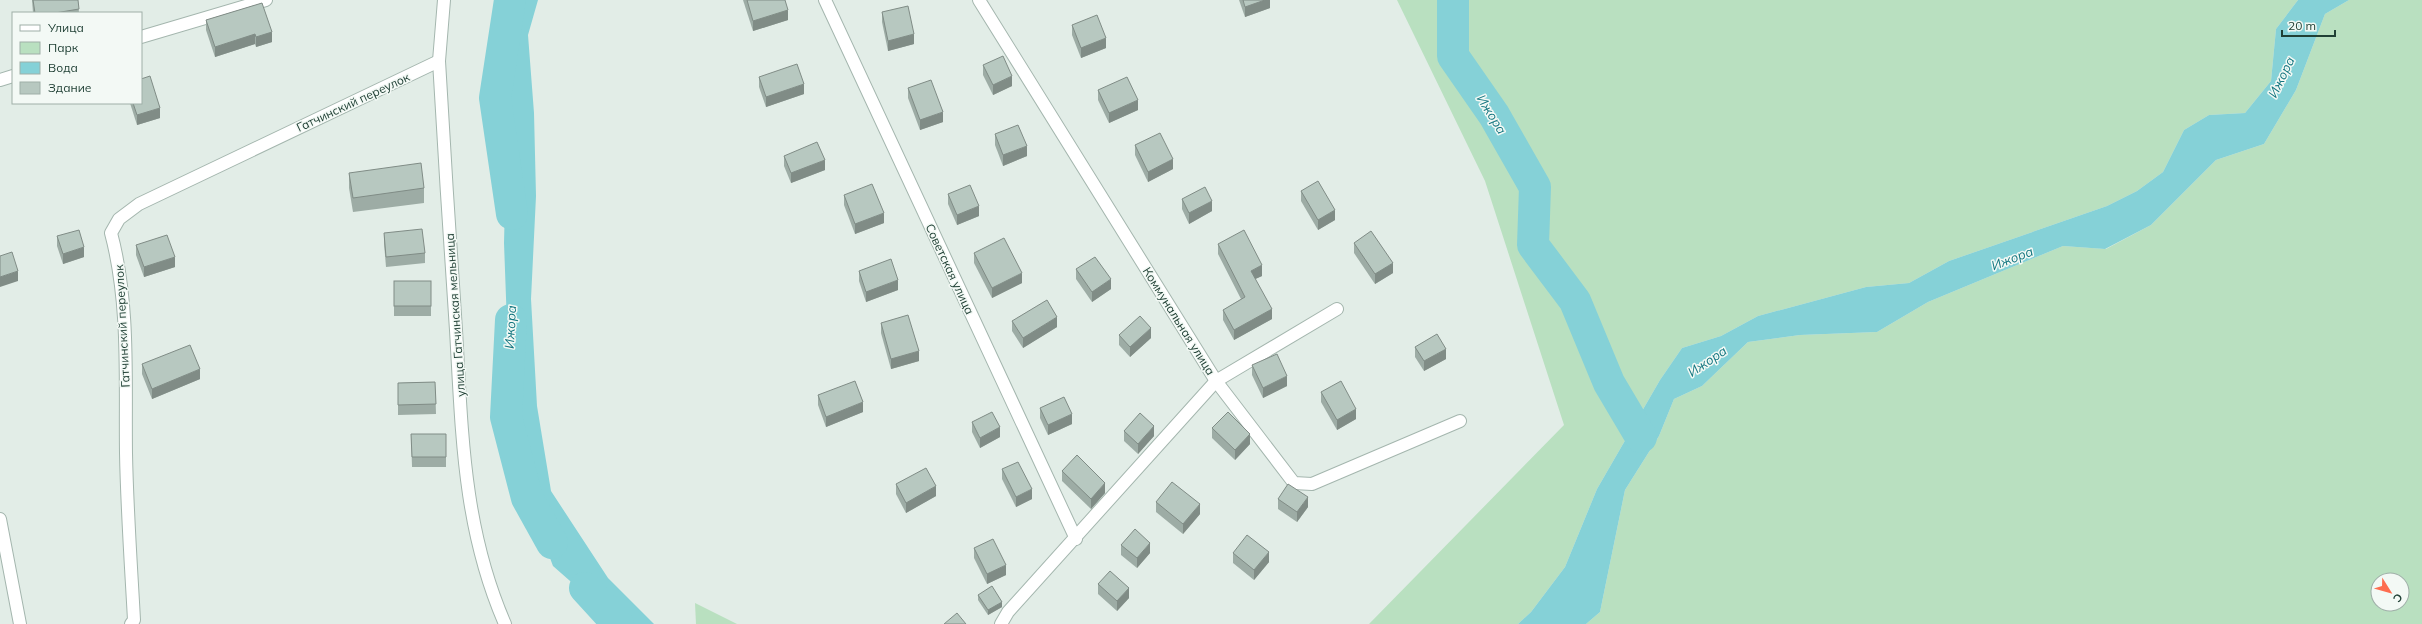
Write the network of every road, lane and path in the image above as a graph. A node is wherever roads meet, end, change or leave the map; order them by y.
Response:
1 (266, 0) edge
2 (444, 0) edge
3 (825, 0) edge
4 (978, 0) edge
5 (142, 38) edge
6 (439, 61) junction
7 (12, 76) edge
8 (0, 80) edge
9 (1337, 309) dead end
10 (1216, 381) junction
11 (1460, 422) dead end
12 (0, 519) edge
13 (1076, 539) junction
14 (20, 624) edge
15 (131, 624) edge
16 (505, 624) edge
17 (1001, 624) edge

1 - 5 street
2 - 6 street, улица Гатчинская мельница
3 - 13 street, Советская улица
4 - 10 street, Коммунальная улица
6 - 15 street, Гатчинский переулок
6 - 16 street, улица Гатчинская мельница
7 - 8 street
9 - 10 street
10 - 11 street, Коммунальная улица
10 - 13 street
12 - 14 street
13 - 17 street

